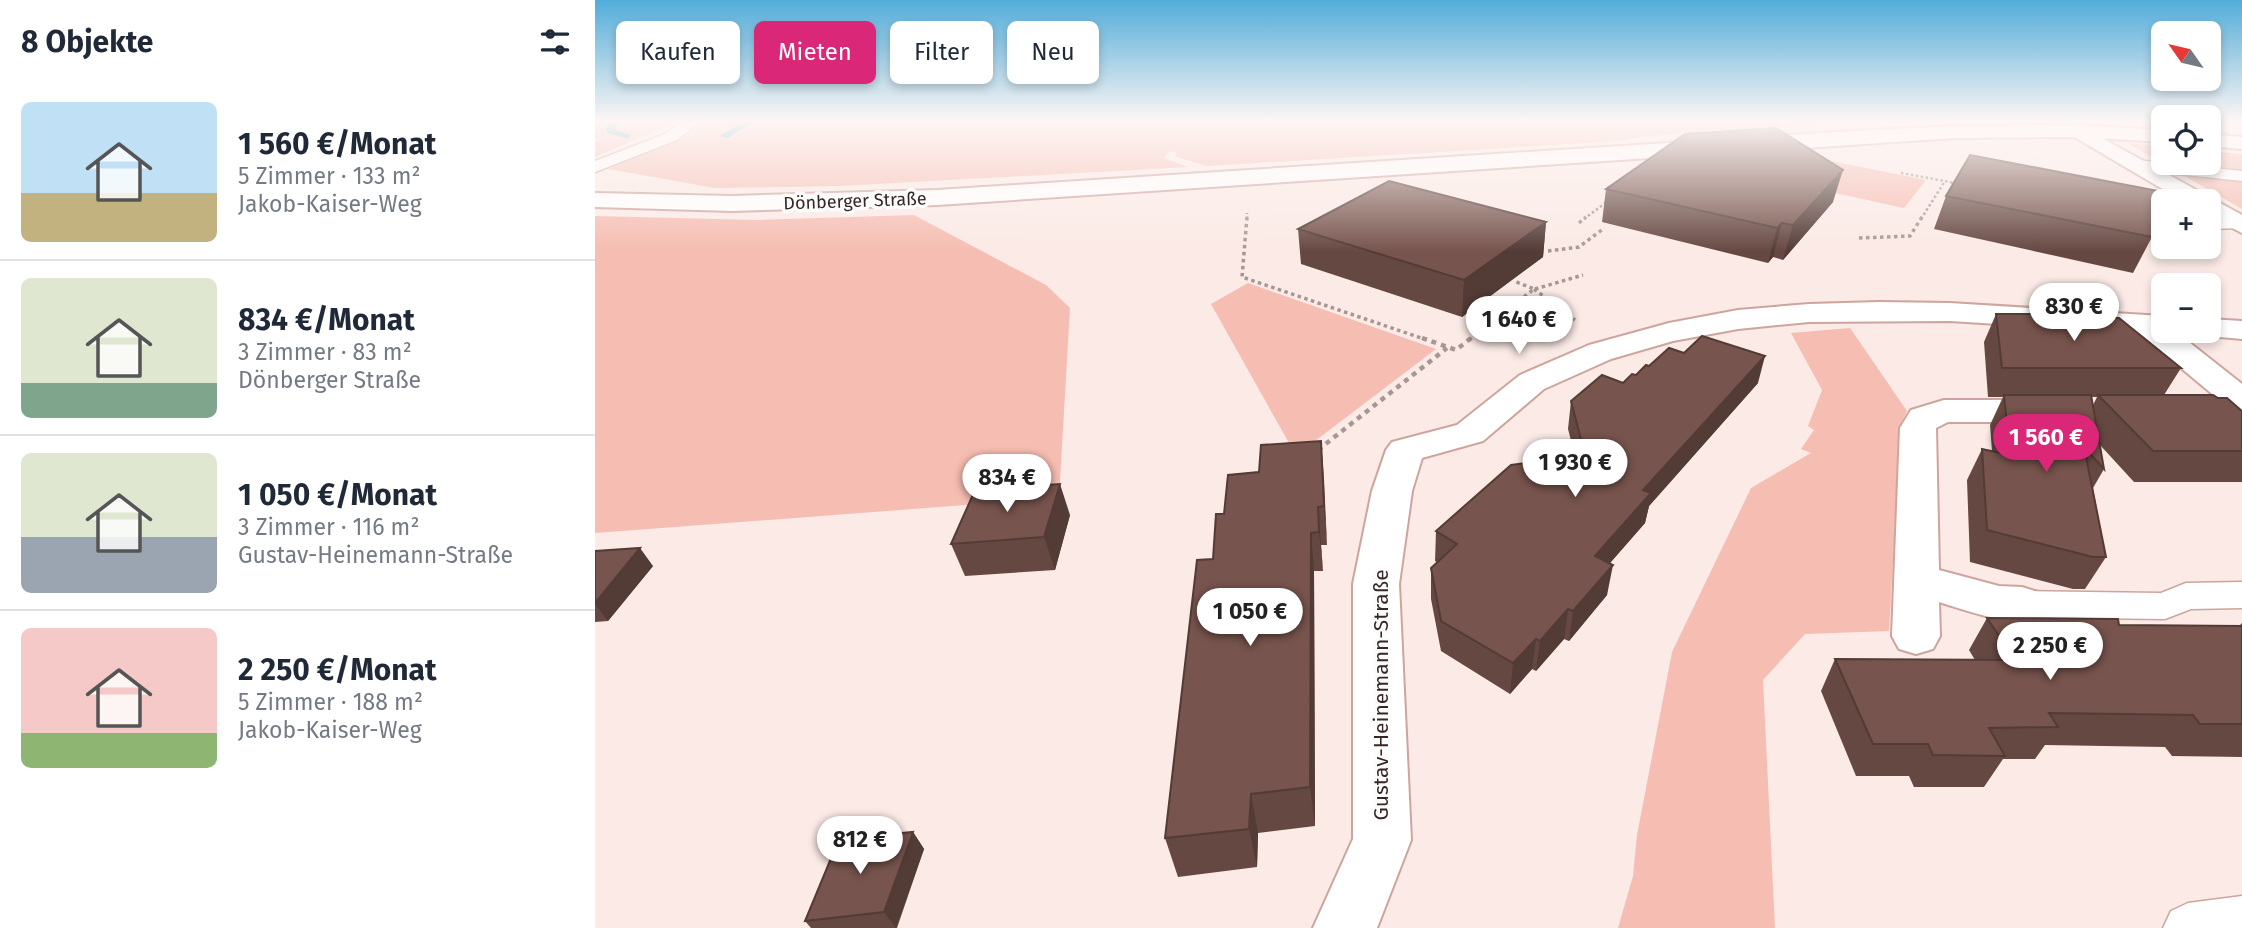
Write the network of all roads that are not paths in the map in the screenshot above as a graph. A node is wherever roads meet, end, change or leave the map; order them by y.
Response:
1 (1440, 165) edge
2 (2136, 165) edge
3 (2139, 165) edge
4 (2242, 176) edge
5 (2179, 189) edge
6 (595, 200) edge
7 (2221, 213) edge
8 (2221, 223) edge
9 (2241, 224) edge
10 (2151, 325) edge
11 (2221, 329) edge
12 (2242, 330) edge
13 (2176, 343) edge
14 (2242, 405) edge
15 (2079, 411) edge
16 (2201, 411) edge
17 (2242, 416) edge
18 (1919, 580) junction
19 (2242, 595) edge
20 (2022, 604) joint
21 (1916, 636) dead end
22 (2242, 920) edge
23 (1345, 928) edge
24 (2188, 928) edge

1 - 6 street, Dönberger Straße
2 - 5 street
3 - 4 lane
7 - 9 street
8 - 9 lane
10 - 23 street, Gustav-Heinemann-Straße
11 - 12 street
13 - 14 street
15 - 18 street
16 - 17 street
18 - 20 street
18 - 21 street
19 - 20 lane
22 - 24 lane

